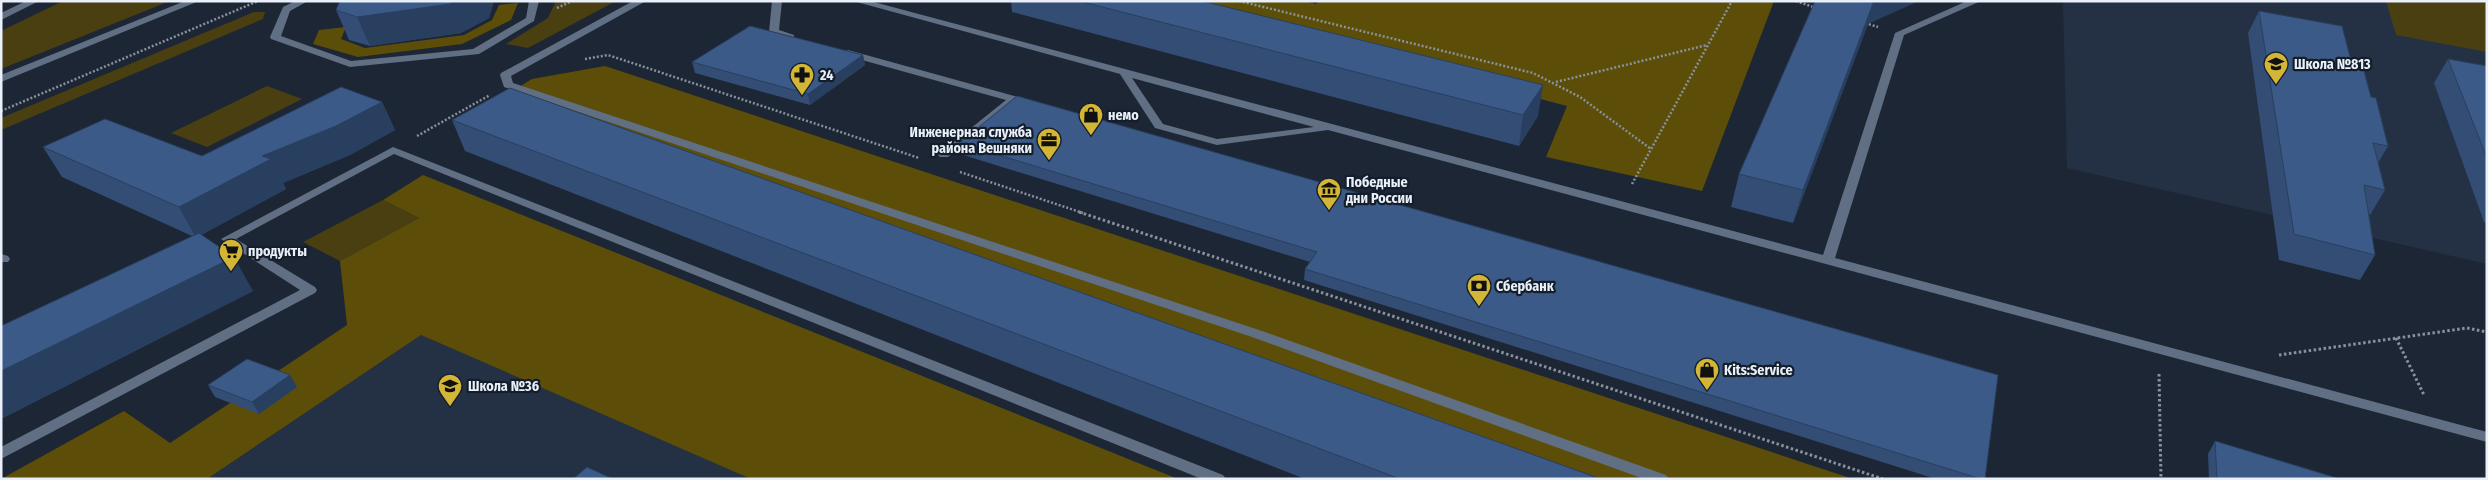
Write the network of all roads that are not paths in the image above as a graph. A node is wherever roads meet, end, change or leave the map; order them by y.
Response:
1 (34, 1) edge
2 (194, 1) edge
3 (303, 1) edge
4 (534, 1) edge
5 (641, 1) edge
6 (777, 1) edge
7 (858, 1) edge
8 (1976, 1) edge
9 (1, 17) edge
10 (803, 40) edge
11 (841, 51) edge
12 (1124, 73) junction
13 (1, 79) edge
14 (1331, 128) junction
15 (944, 155) dead end
16 (1827, 262) junction
17 (2487, 438) edge
18 (1, 454) edge
19 (1218, 479) edge
20 (1661, 479) edge

1 - 9 street
2 - 13 street
3 - 4 street
5 - 20 street
6 - 10 street
7 - 12 street
8 - 16 street
11 - 15 street
12 - 14 street
12 - 14 street
14 - 16 street
16 - 17 street
18 - 19 street

